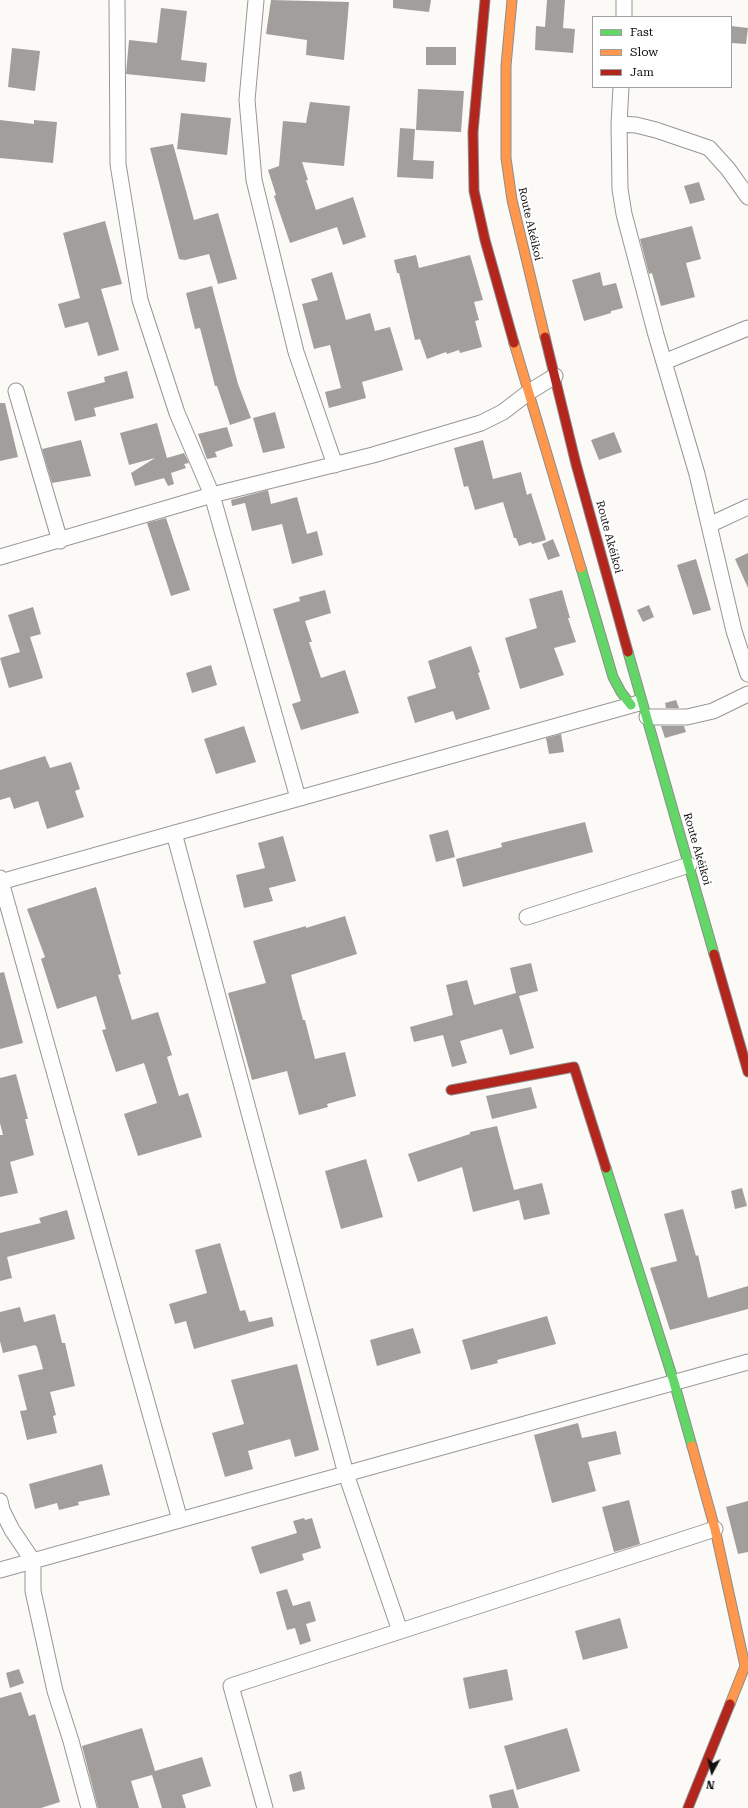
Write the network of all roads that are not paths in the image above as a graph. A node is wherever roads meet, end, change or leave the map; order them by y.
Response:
1 (118, 0) edge
2 (256, 0) edge
3 (485, 0) edge
4 (512, 0) edge
5 (624, 0) edge
6 (624, 16) edge
7 (620, 88) edge
8 (619, 124) junction
9 (748, 197) edge
10 (748, 328) edge
11 (664, 362) junction
12 (555, 376) junction
13 (16, 391) dead end
14 (528, 392) junction
15 (335, 465) junction
16 (212, 495) junction
17 (748, 507) edge
18 (709, 525) junction
19 (60, 541) junction
20 (0, 557) edge
21 (748, 674) edge
22 (748, 694) edge
23 (636, 703) junction
24 (647, 717) junction
25 (298, 798) junction
26 (174, 833) junction
27 (689, 865) junction
28 (1, 880) edge
29 (527, 917) dead end
30 (748, 1072) edge
31 (451, 1090) dead end
32 (748, 1362) edge
33 (674, 1382) junction
34 (346, 1474) junction
35 (0, 1501) edge
36 (180, 1520) junction
37 (715, 1529) junction
38 (33, 1561) junction
39 (0, 1570) edge
40 (400, 1631) junction
41 (89, 1808) edge
42 (265, 1808) edge
43 (688, 1808) edge

1 - 16 street
2 - 15 street
3 - 14 street, Route Akéikoi
4 - 12 street, Route Akéikoi
5 - 6 street
7 - 8 street
8 - 9 street
8 - 11 street
10 - 11 street
11 - 18 street
12 - 14 street
12 - 23 street, Route Akéikoi
13 - 19 street
14 - 15 street
14 - 23 street, Route Akéikoi
15 - 16 street
16 - 19 street
16 - 25 street
17 - 18 street
18 - 21 street
19 - 20 street
22 - 24 street
23 - 24 street, Route Akéikoi
23 - 25 street
24 - 27 street, Route Akéikoi
25 - 26 street
26 - 28 street
26 - 34 street
27 - 29 street
27 - 30 street, Route Akéikoi
28 - 36 street
31 - 33 street
32 - 33 street
33 - 34 street
33 - 37 street
34 - 36 street
34 - 40 street
35 - 38 street
36 - 38 street
37 - 40 street
37 - 43 street
38 - 39 street
38 - 41 street
40 - 42 street

